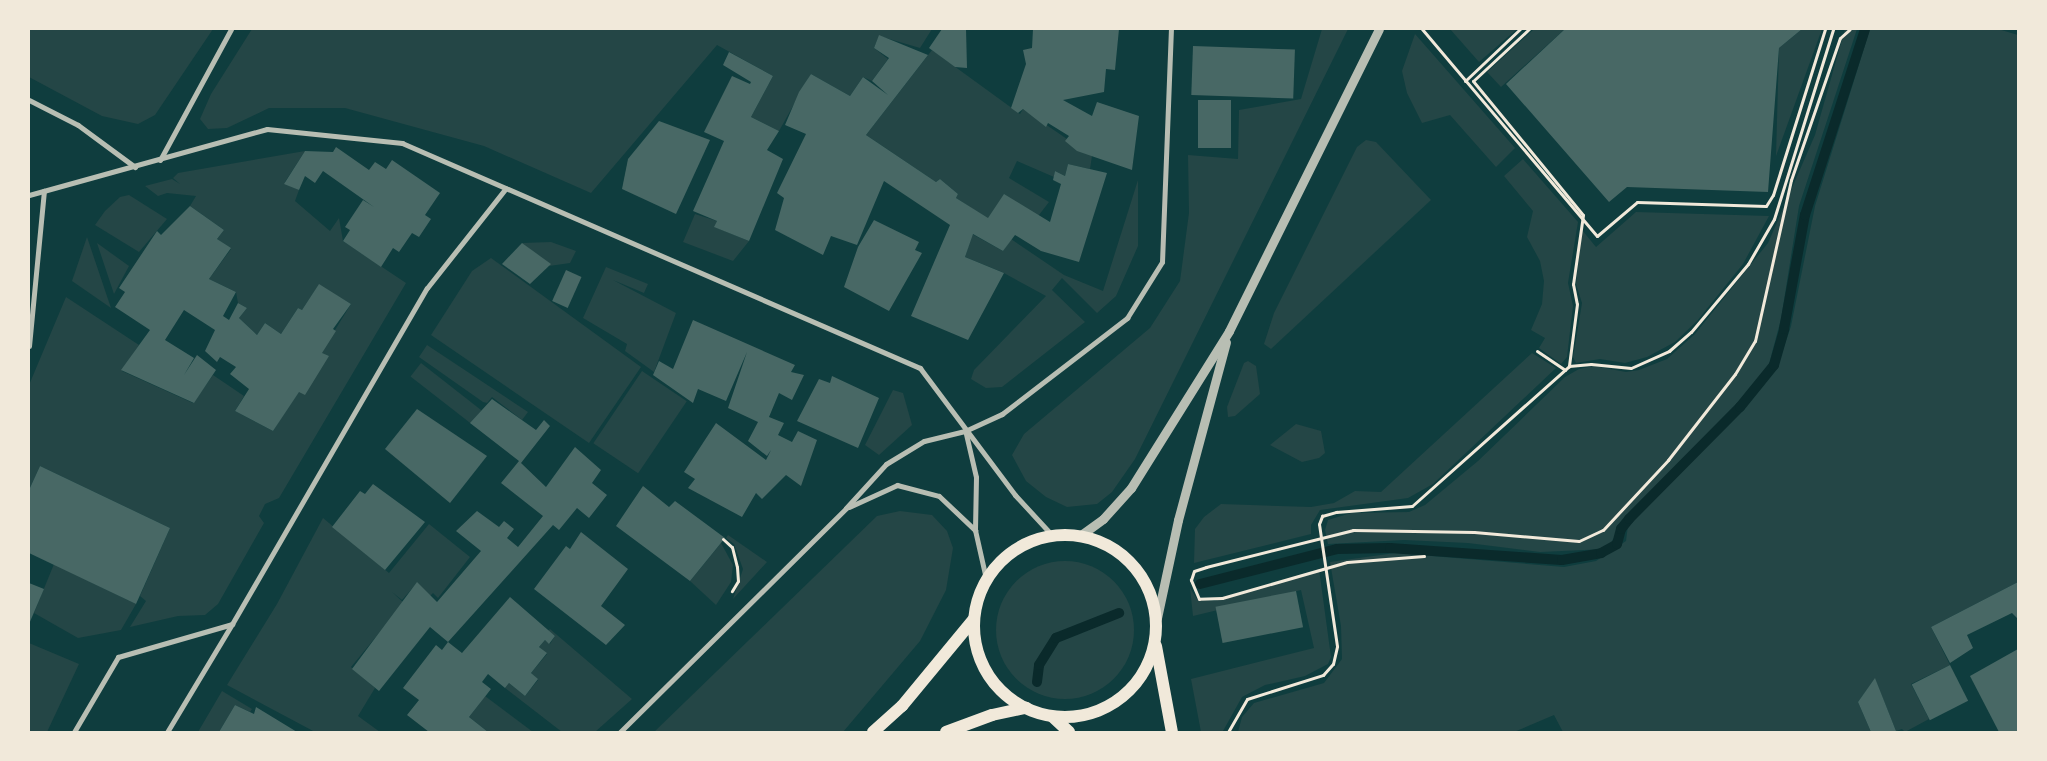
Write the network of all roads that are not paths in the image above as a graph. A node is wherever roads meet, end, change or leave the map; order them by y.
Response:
1 (231, 29) edge
2 (1171, 29) edge
3 (1379, 29) edge
4 (29, 100) edge
5 (160, 160) junction
6 (135, 167) junction
7 (506, 188) junction
8 (44, 191) junction
9 (29, 195) edge
10 (1229, 331) junction
11 (29, 346) edge
12 (965, 431) junction
13 (846, 508) junction
14 (975, 530) junction
15 (1051, 534) junction
16 (1081, 535) junction
17 (986, 579) junction
18 (1157, 618) junction
19 (974, 619) junction
20 (232, 624) junction
21 (1155, 644) junction
22 (1026, 708) junction
23 (1053, 717) junction
24 (74, 732) edge
25 (167, 732) edge
26 (620, 732) edge
27 (873, 732) edge
28 (946, 732) edge
29 (1069, 732) edge
30 (1172, 732) edge

1 - 5 street
2 - 12 street
3 - 10 street
4 - 6 street
5 - 6 street
5 - 7 street
6 - 8 street
7 - 12 street
7 - 20 street
8 - 9 street
8 - 11 street
10 - 16 street
10 - 18 street
12 - 13 street
12 - 14 street
12 - 15 street
13 - 14 street
13 - 26 street
14 - 17 street
15 - 16 main road
15 - 17 main road
16 - 18 main road
17 - 19 main road
18 - 21 main road
19 - 22 main road
19 - 27 main road
20 - 24 street
20 - 25 street
21 - 23 main road
21 - 30 main road
22 - 23 main road
22 - 28 main road
23 - 29 main road

